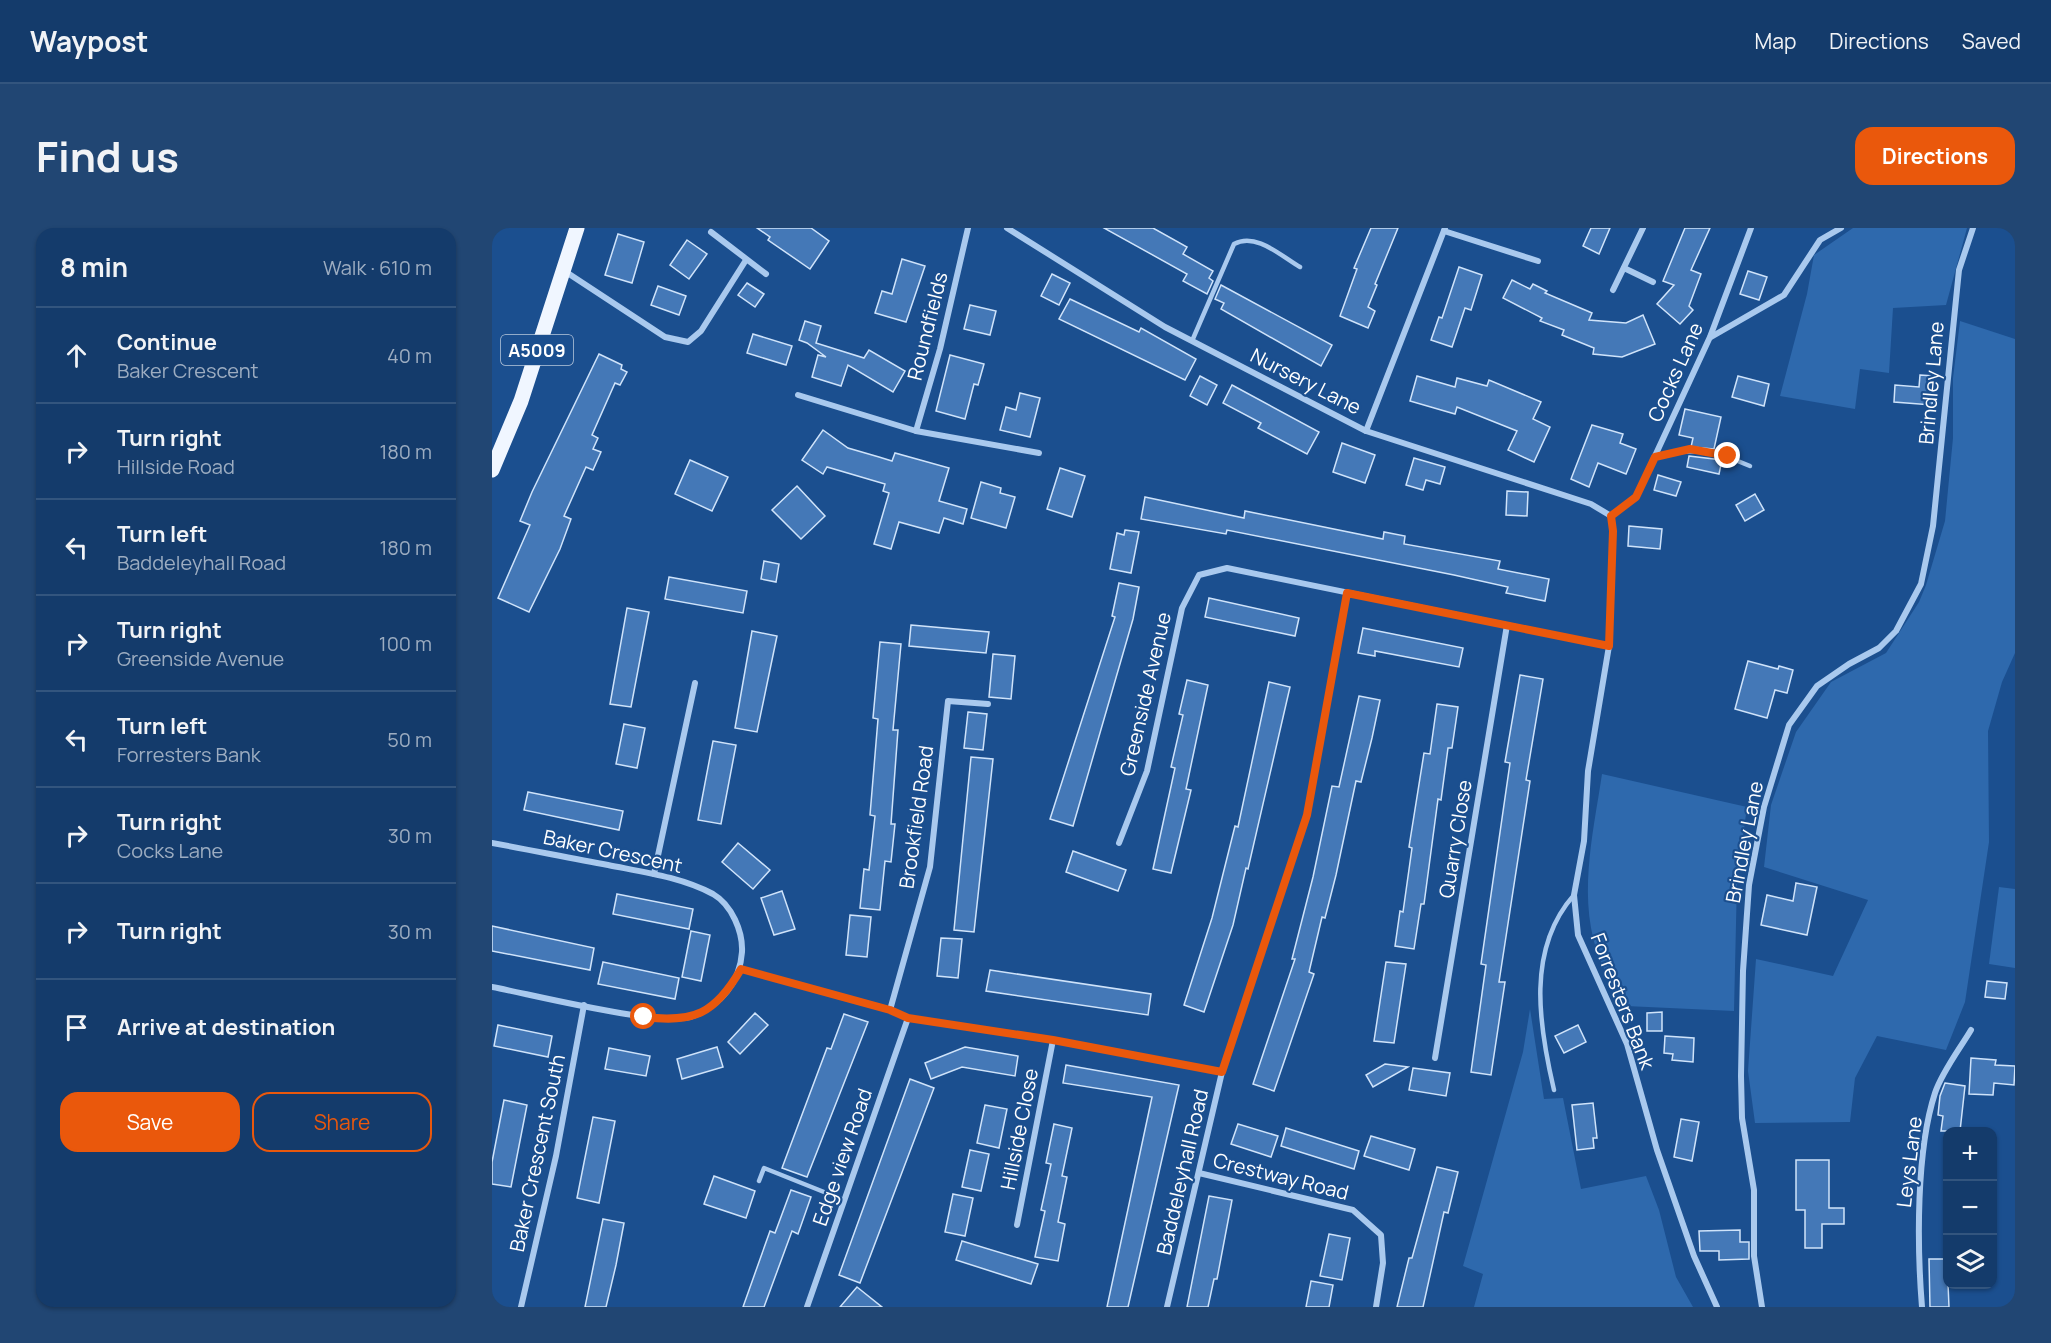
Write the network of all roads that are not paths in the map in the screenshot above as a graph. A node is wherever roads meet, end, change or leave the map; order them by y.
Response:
1 (577, 228) edge
2 (968, 228) edge
3 (1007, 228) edge
4 (1643, 228) edge
5 (1751, 228) edge
6 (1841, 228) edge
7 (1973, 228) edge
8 (1444, 230) edge
9 (711, 232) dead end
10 (746, 260) junction
11 (1538, 261) dead end
12 (1300, 267) dead end
13 (1624, 268) junction
14 (562, 270) junction
15 (766, 274) dead end
16 (1653, 282) dead end
17 (1613, 290) dead end
18 (1710, 337) junction
19 (1192, 341) junction
20 (798, 395) dead end
21 (916, 431) junction
22 (1366, 431) junction
23 (1039, 453) dead end
24 (1655, 457) junction
25 (1750, 466) dead end
26 (492, 470) edge
27 (1611, 516) junction
28 (1347, 593) junction
29 (1507, 625) junction
30 (1609, 646) junction
31 (695, 683) dead end
32 (988, 704) dead end
33 (492, 843) edge
34 (1119, 843) dead end
35 (654, 874) junction
36 (1574, 895) junction
37 (741, 969) junction
38 (492, 987) edge
39 (584, 1005) junction
40 (890, 1010) junction
41 (908, 1018) junction
42 (1971, 1030) dead end
43 (1053, 1040) junction
44 (1435, 1058) dead end
45 (1222, 1072) junction
46 (1554, 1090) dead end
47 (1199, 1173) junction
48 (759, 1181) dead end
49 (844, 1200) junction
50 (1017, 1225) dead end
51 (521, 1307) edge
52 (807, 1307) edge
53 (1167, 1307) edge
54 (1376, 1307) edge
55 (1717, 1307) edge
56 (1762, 1307) edge
57 (1922, 1307) edge

1 - 14 main road, A5009
2 - 21 street, Roundfields
3 - 19 street, Nursery Lane
4 - 13 street
5 - 18 street, Cocks Lane
6 - 18 street
7 - 56 street, Brindley Lane
8 - 11 street
8 - 22 street
9 - 10 street
10 - 14 street
10 - 15 street
12 - 19 lane
13 - 16 street
13 - 17 street
14 - 26 main road, A5009
18 - 24 street, Cocks Lane
19 - 22 street, Nursery Lane
20 - 21 street
21 - 23 street
22 - 27 street, Nursery Lane
24 - 25 lane
24 - 27 street, Cocks Lane
27 - 30 street, Forresters Bank
28 - 29 street, Greenside Avenue
28 - 34 street, Greenside Avenue
28 - 45 street, Baddeleyhall Road
29 - 30 street, Greenside Avenue
29 - 44 street, Quarry Close
30 - 36 street, Forresters Bank
31 - 35 street
32 - 40 street, Brookfield Road
33 - 35 street, Baker Crescent
35 - 37 street, Baker Crescent
36 - 46 lane
36 - 55 street, Forresters Bank
37 - 39 street, Baker Crescent
37 - 40 street
38 - 39 street, Baker Crescent
39 - 51 street, Baker Crescent South
40 - 41 street
41 - 43 street
41 - 49 street, Edge view Road
42 - 57 street, Leys Lane
43 - 45 street
43 - 50 street, Hillside Close
45 - 47 street, Baddeleyhall Road
47 - 53 street, Baddeleyhall Road
47 - 54 street, Crestway Road
48 - 49 lane
49 - 52 street, Edge view Road

